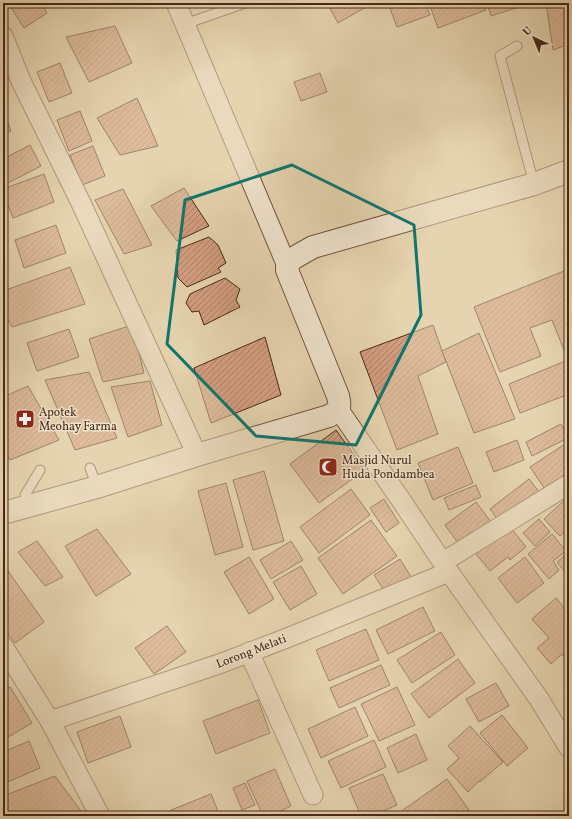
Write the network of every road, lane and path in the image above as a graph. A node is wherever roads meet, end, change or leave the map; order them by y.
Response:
1 (176, 3) edge
2 (246, 3) edge
3 (231, 5) edge
4 (185, 24) junction
5 (3, 36) edge
6 (517, 46) dead end
7 (569, 171) edge
8 (534, 184) junction
9 (287, 266) junction
10 (338, 410) junction
11 (197, 455) junction
12 (40, 470) dead end
13 (569, 484) edge
14 (29, 506) junction
15 (3, 513) edge
16 (446, 567) junction
17 (3, 646) edge
18 (249, 652) junction
19 (50, 722) junction
20 (569, 748) edge
21 (313, 795) dead end
22 (100, 816) edge

1 - 4 street
2 - 3 lane
3 - 4 lane
4 - 9 street
5 - 11 street
6 - 8 lane
7 - 8 street
8 - 9 street
9 - 10 street
10 - 11 street
10 - 16 street
11 - 14 street
12 - 14 lane
13 - 16 street, Lorong Melati
14 - 15 street
16 - 18 street, Lorong Melati
16 - 20 street
17 - 19 street
18 - 19 street, Lorong Melati
18 - 21 street
19 - 22 street

